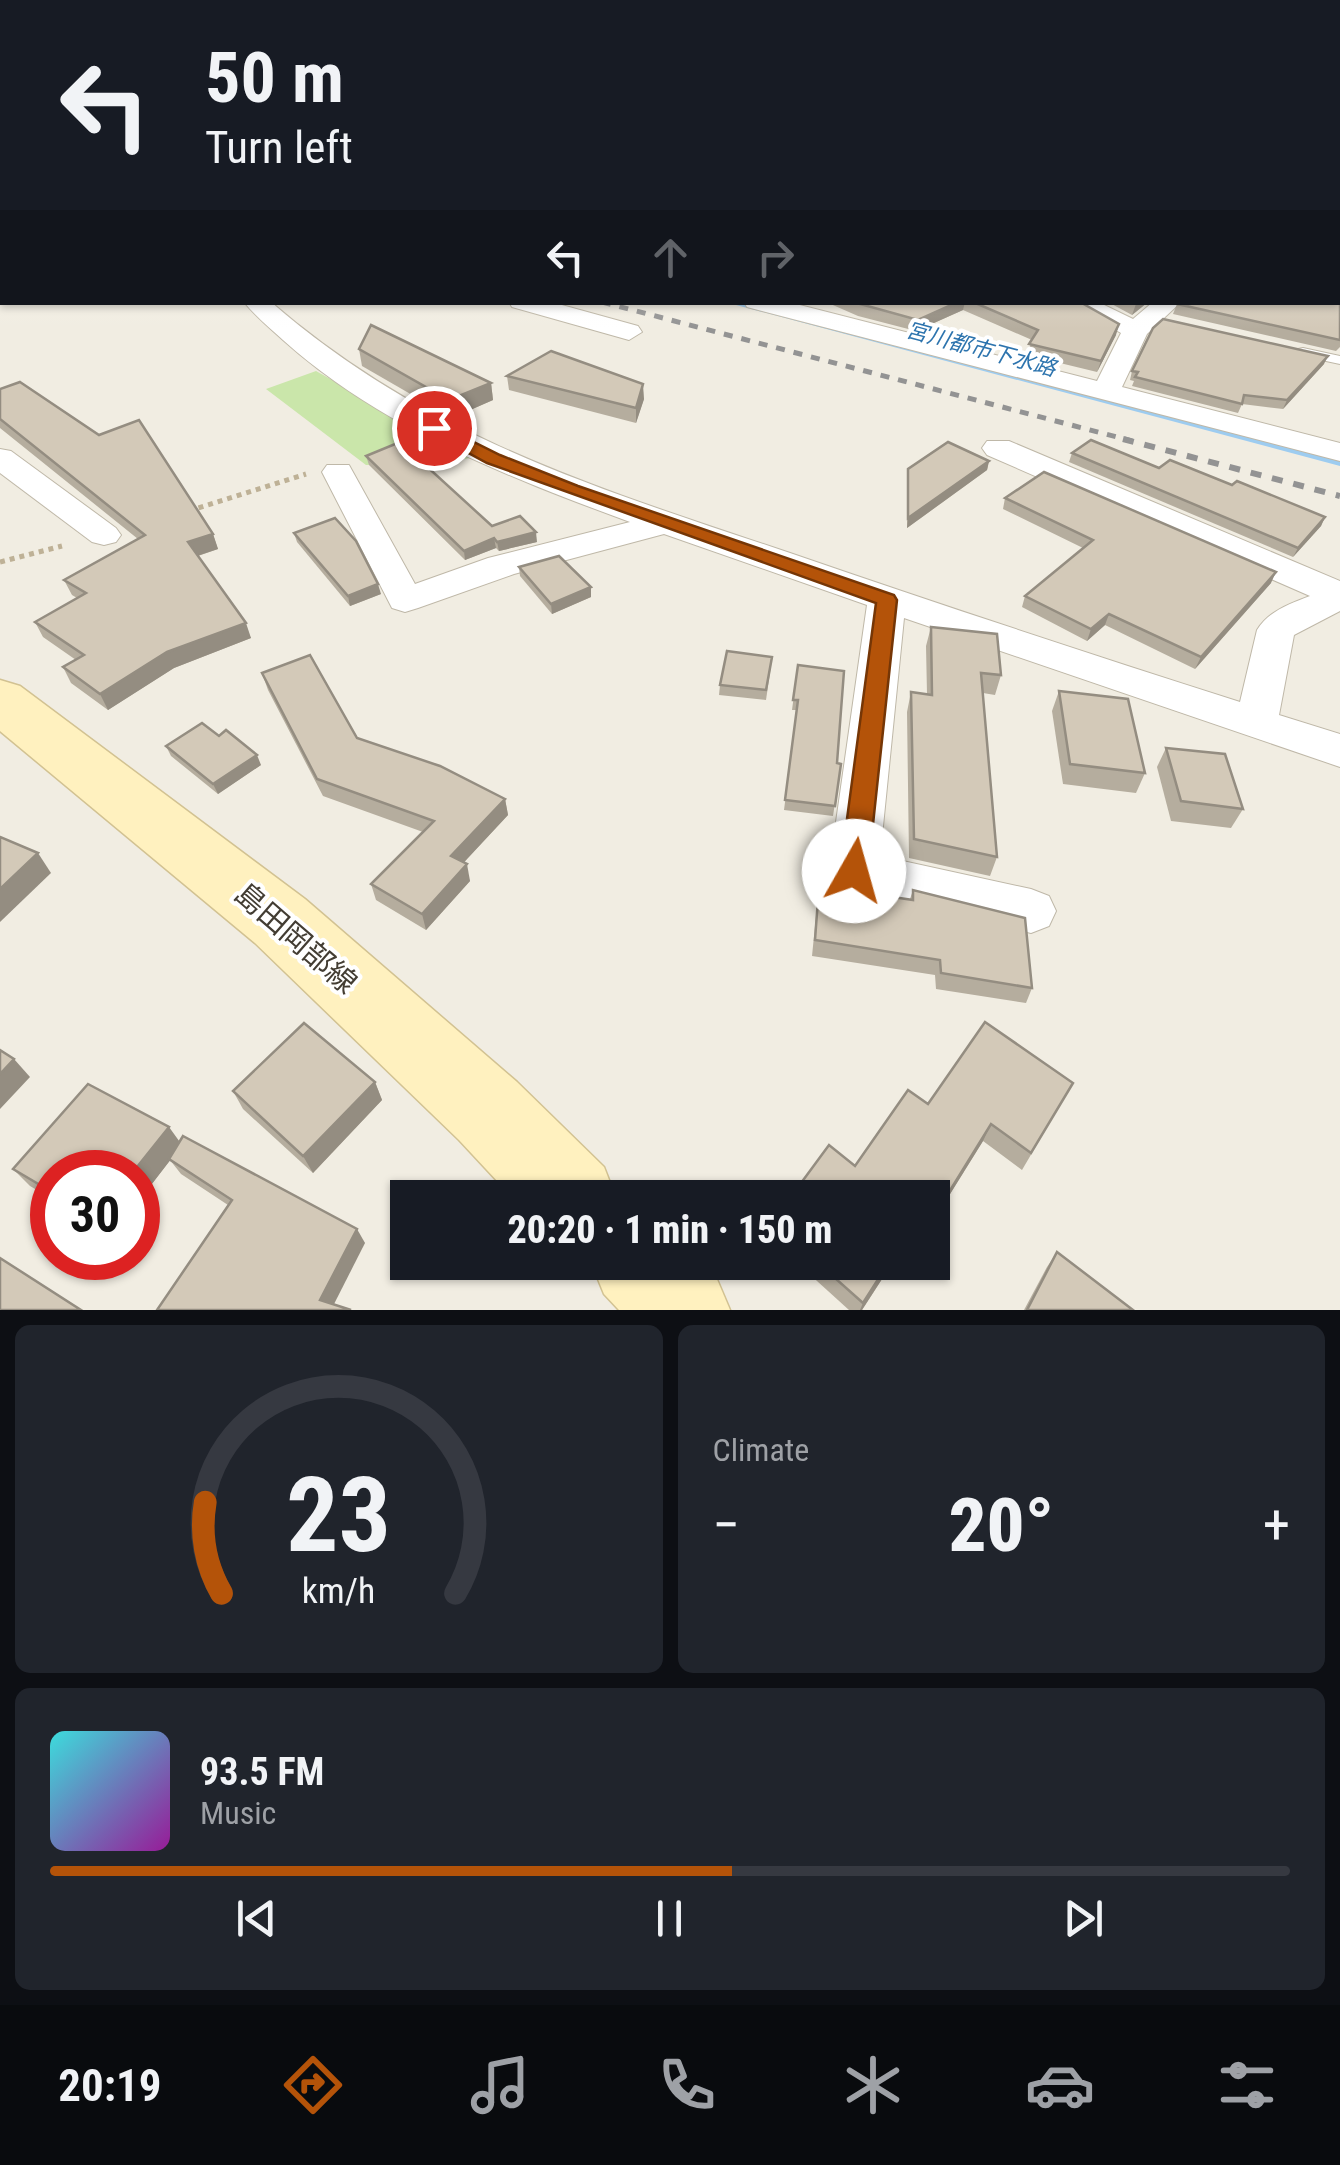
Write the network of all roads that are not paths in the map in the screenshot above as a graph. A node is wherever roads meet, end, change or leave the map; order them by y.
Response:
1 (258, 305) edge
2 (531, 305) edge
3 (768, 305) edge
4 (1093, 305) edge
5 (1156, 317) edge
6 (629, 332) dead end
7 (1284, 347) edge
8 (1340, 360) edge
9 (1105, 393) junction
10 (998, 448) dead end
11 (1340, 452) edge
12 (0, 458) edge
13 (338, 472) road end
14 (666, 523) junction
15 (104, 536) road end
16 (1340, 596) edge
17 (887, 600) junction
18 (0, 700) edge
19 (1256, 723) junction
20 (1340, 751) edge
21 (1032, 911) dead end
22 (555, 1180) edge
23 (654, 1280) edge
24 (683, 1310) edge

1 - 14 street
2 - 6 street
3 - 9 street
4 - 5 street
5 - 9 street
7 - 8 lane
9 - 11 street
10 - 16 street
12 - 15 street
13 - 14 street
14 - 17 street
16 - 19 street
17 - 19 street
17 - 21 street
18 - 22 main road, 島田岡部線
19 - 20 street
23 - 24 main road

